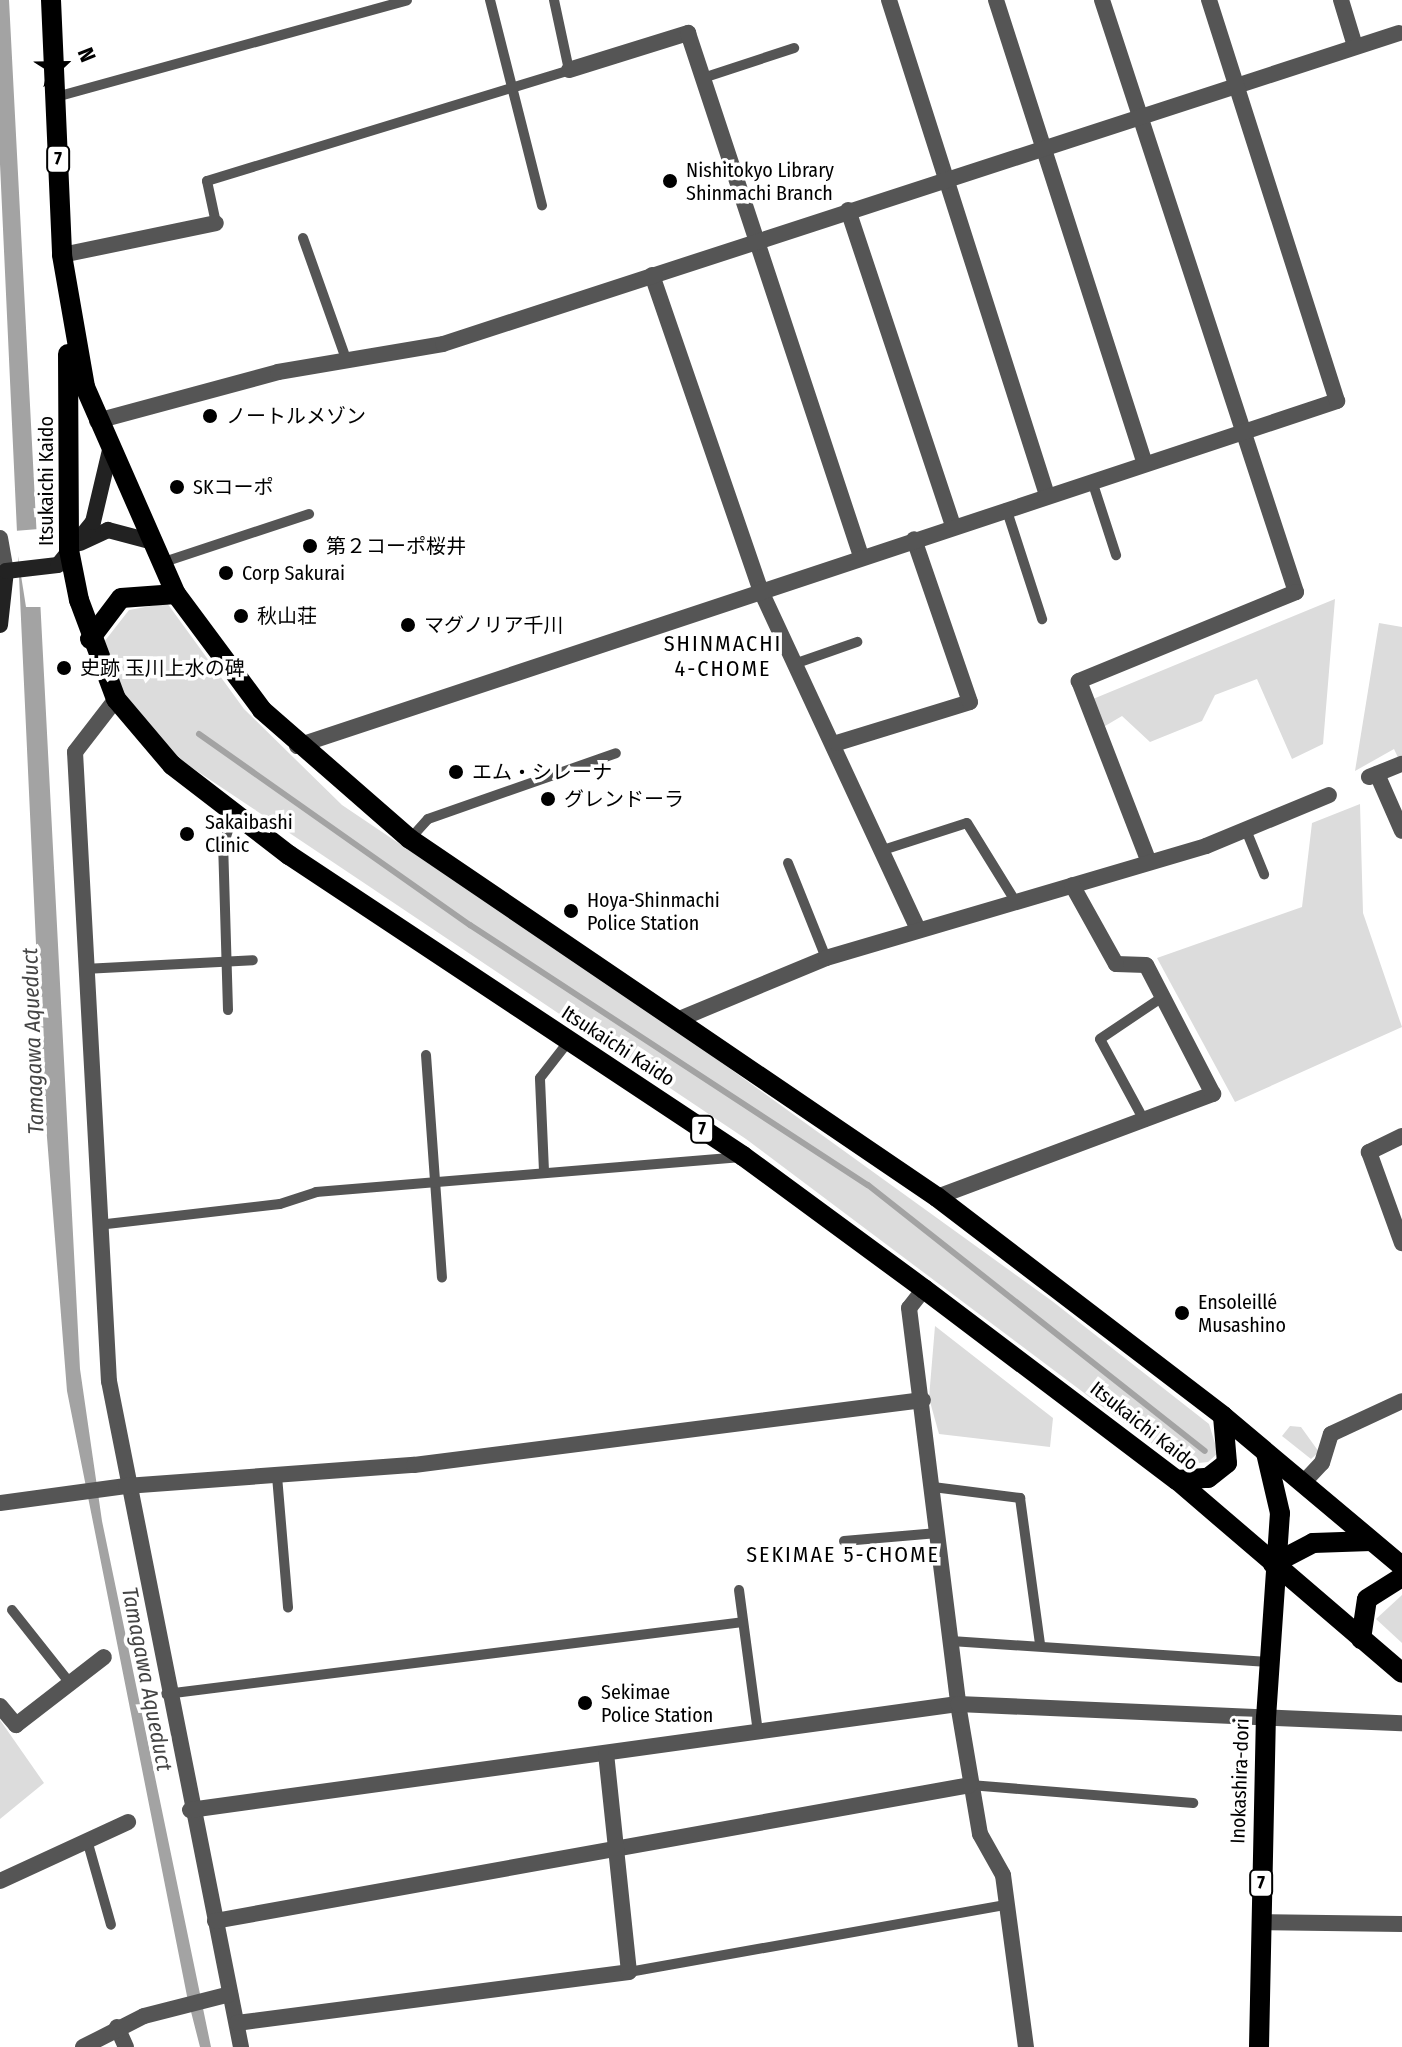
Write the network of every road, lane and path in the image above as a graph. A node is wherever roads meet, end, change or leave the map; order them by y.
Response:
1 (51, 0) edge
2 (407, 0) edge
3 (490, 0) edge
4 (554, 0) edge
5 (889, 0) edge
6 (996, 0) edge
7 (1102, 0) edge
8 (1209, 0) edge
9 (1341, 0) edge
10 (1399, 33) dead end
11 (1355, 46) junction
12 (794, 48) dead end
13 (569, 70) junction
14 (703, 78) junction
15 (1237, 86) junction
16 (509, 87) junction
17 (56, 97) junction
18 (1140, 117) junction
19 (1043, 148) junction
20 (947, 178) junction
21 (542, 206) dead end
22 (848, 210) junction
23 (216, 223) joint
24 (303, 238) dead end
25 (754, 240) junction
26 (62, 255) junction
27 (652, 275) junction
28 (71, 318) junction
29 (346, 359) junction
30 (97, 421) junction
31 (1241, 432) junction
32 (110, 450) junction
33 (1145, 463) junction
34 (1092, 481) junction
35 (1047, 495) junction
36 (1006, 508) junction
37 (309, 514) dead end
38 (953, 526) junction
39 (0, 538) edge
40 (914, 539) junction
41 (150, 541) junction
42 (1116, 555) dead end
43 (861, 556) junction
44 (63, 558) junction
45 (161, 563) junction
46 (12, 571) junction
47 (760, 589) junction
48 (176, 594) junction
49 (1042, 619) dead end
50 (0, 625) edge
51 (90, 639) junction
52 (857, 642) dead end
53 (797, 663) junction
54 (116, 699) junction
55 (837, 743) junction
56 (297, 746) junction
57 (616, 753) dead end
58 (1402, 764) edge
59 (1329, 795) dead end
60 (233, 816) junction
61 (1246, 830) junction
62 (1402, 831) edge
63 (410, 839) junction
64 (883, 850) junction
65 (1149, 862) junction
66 (788, 863) dead end
67 (1264, 874) dead end
68 (1072, 885) junction
69 (1014, 899) junction
70 (917, 928) junction
71 (826, 958) junction
72 (253, 960) dead end
73 (227, 961) junction
74 (84, 969) junction
75 (1164, 996) junction
76 (228, 1010) dead end
77 (682, 1018) junction
78 (568, 1042) junction
79 (426, 1055) dead end
80 (1145, 1122) junction
81 (1402, 1136) edge
82 (743, 1156) junction
83 (544, 1171) junction
84 (435, 1180) junction
85 (937, 1197) junction
86 (98, 1225) junction
87 (1402, 1243) edge
88 (442, 1277) dead end
89 (924, 1289) junction
90 (923, 1400) junction
91 (1402, 1401) edge
92 (1223, 1416) junction
93 (1264, 1449) junction
94 (277, 1476) junction
95 (1177, 1480) junction
96 (1304, 1482) junction
97 (117, 1487) junction
98 (933, 1487) junction
99 (0, 1503) edge
100 (938, 1533) junction
101 (844, 1541) dead end
102 (1371, 1541) junction
103 (1273, 1564) junction
104 (1402, 1566) edge
105 (1402, 1577) edge
106 (739, 1590) dead end
107 (288, 1608) dead end
108 (12, 1610) dead end
109 (743, 1622) junction
110 (1361, 1639) junction
111 (951, 1641) junction
112 (1040, 1644) junction
113 (104, 1657) dead end
114 (1268, 1662) junction
115 (1402, 1673) edge
116 (69, 1682) junction
117 (166, 1694) junction
118 (958, 1704) junction
119 (0, 1706) edge
120 (1266, 1718) junction
121 (1402, 1723) edge
122 (758, 1733) junction
123 (606, 1754) junction
124 (970, 1785) junction
125 (1193, 1803) dead end
126 (190, 1810) junction
127 (128, 1822) dead end
128 (87, 1840) junction
129 (613, 1852) junction
130 (0, 1881) edge
131 (1007, 1905) junction
132 (215, 1921) junction
133 (1260, 1922) junction
134 (1402, 1924) edge
135 (111, 1925) dead end
136 (629, 1972) junction
137 (230, 1994) junction
138 (237, 2023) junction
139 (117, 2027) junction
140 (83, 2047) edge
141 (126, 2047) edge
142 (241, 2047) edge
143 (1026, 2047) edge
144 (1259, 2047) edge

1 - 17 main road, Itsukaichi Kaido / 7
2 - 17 lane
3 - 16 lane
4 - 13 lane
5 - 20 street
6 - 19 street
7 - 18 street
8 - 15 street
9 - 11 street
10 - 11 street
11 - 15 street
12 - 14 lane
13 - 14 street
13 - 16 lane
14 - 25 street
15 - 18 street
15 - 31 street
16 - 21 lane
16 - 23 lane
17 - 26 main road, Itsukaichi Kaido / 7
18 - 19 street
18 - 31 street
19 - 20 street
19 - 33 street
20 - 22 street
20 - 35 street
22 - 25 street
22 - 38 street
23 - 26 street
24 - 29 lane
25 - 27 street
25 - 43 street
26 - 28 main road, Itsukaichi Kaido / 7
27 - 29 street
27 - 47 street
28 - 30 main road, Itsukaichi Kaido / 7
28 - 44 main road, Itsukaichi Kaido / 7
29 - 30 street
30 - 32 main road, Itsukaichi Kaido / 7
31 - 33 street
31 - 65 street
32 - 41 main road, Itsukaichi Kaido / 7
32 - 44 main road
33 - 34 street
34 - 35 street
34 - 42 lane
35 - 36 street
36 - 38 street
36 - 49 lane
37 - 45 lane
38 - 40 street
39 - 46 street
40 - 43 street
40 - 55 street
41 - 44 main road
41 - 45 main road, Itsukaichi Kaido / 7
43 - 47 street
44 - 46 main road
44 - 51 main road, Itsukaichi Kaido / 7
45 - 48 main road, Itsukaichi Kaido / 7
46 - 50 main road
47 - 53 street
47 - 56 street
48 - 51 main road
48 - 56 main road, Itsukaichi Kaido / 7
51 - 54 main road, Itsukaichi Kaido / 7
52 - 53 lane
53 - 55 street
54 - 60 main road, Itsukaichi Kaido / 7
54 - 74 street
55 - 64 street
56 - 63 main road, Itsukaichi Kaido / 7
57 - 63 lane
58 - 62 street
59 - 61 street
60 - 73 lane
60 - 78 main road, Itsukaichi Kaido / 7
61 - 65 street
61 - 67 lane
63 - 77 main road, Itsukaichi Kaido / 7
64 - 69 lane
64 - 70 street
65 - 68 street
66 - 71 lane
68 - 69 street
68 - 75 street
69 - 70 street
70 - 71 street
71 - 77 street
72 - 73 lane
73 - 74 lane
73 - 76 lane
74 - 86 street
75 - 80 lane
75 - 80 street
77 - 85 main road, Itsukaichi Kaido / 7
78 - 82 main road, Itsukaichi Kaido / 7
78 - 83 lane
79 - 84 lane
80 - 85 street
81 - 87 street
82 - 83 lane
82 - 89 main road, Itsukaichi Kaido / 7
83 - 84 lane
84 - 86 lane
84 - 88 lane
85 - 92 main road, Itsukaichi Kaido / 7
86 - 97 street
89 - 90 street
89 - 95 main road, Itsukaichi Kaido / 7
90 - 94 street
90 - 98 street
91 - 96 street
92 - 93 main road, Itsukaichi Kaido / 7
92 - 95 main road
93 - 96 main road, Itsukaichi Kaido / 7
93 - 103 main road, 7
94 - 97 street
94 - 107 lane
95 - 103 main road, Itsukaichi Kaido / 7
96 - 102 main road, Itsukaichi Kaido / 7
97 - 99 street
97 - 117 street
98 - 100 street
98 - 112 lane
100 - 101 lane
100 - 111 street
102 - 103 main road
102 - 104 main road, Itsukaichi Kaido / 7
103 - 110 main road, Itsukaichi Kaido / 7
103 - 114 main road, Inokashira-dori / 7
105 - 110 main road
106 - 109 lane
108 - 116 lane
109 - 117 lane
109 - 122 lane
110 - 115 main road, Itsukaichi Kaido / 7
111 - 112 lane
111 - 118 street
112 - 114 lane
113 - 116 street
114 - 120 main road, Inokashira-dori / 7
116 - 119 street
117 - 126 street
118 - 120 street
118 - 122 street
118 - 124 street
120 - 121 street
120 - 133 main road, Inokashira-dori / 7
122 - 123 street
123 - 126 street
123 - 129 street
124 - 125 lane
124 - 129 street
124 - 131 street
126 - 132 street
127 - 128 street
128 - 130 street
128 - 135 lane
129 - 132 street
129 - 136 street
131 - 136 lane
131 - 143 street
132 - 137 street
133 - 134 street
133 - 144 main road, Inokashira-dori / 7
136 - 138 street
137 - 138 street
137 - 139 street
138 - 142 street
139 - 140 street
139 - 141 street

